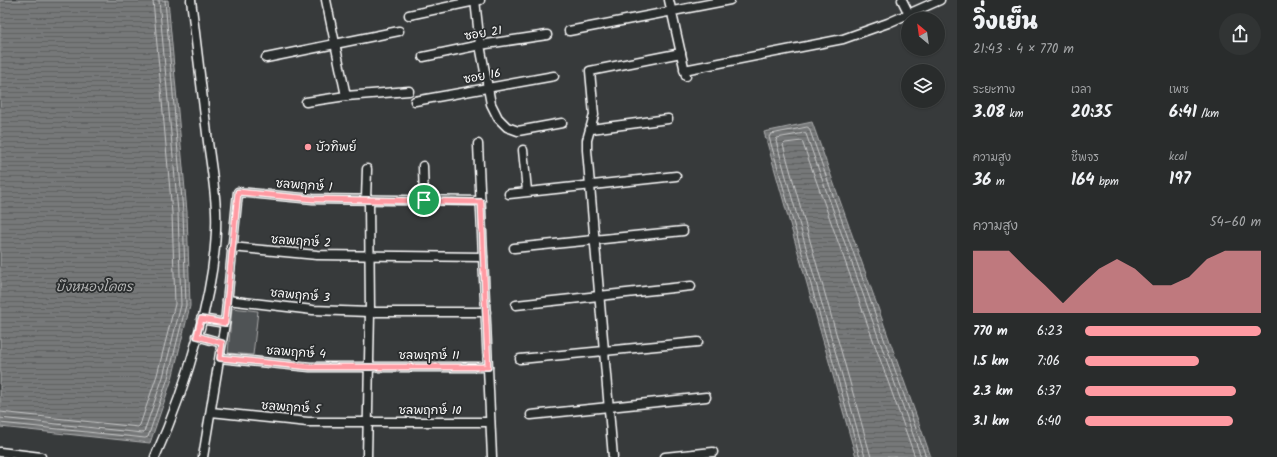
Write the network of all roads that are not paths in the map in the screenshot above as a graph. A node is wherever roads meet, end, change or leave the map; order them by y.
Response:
1 (191, 0) edge
2 (326, 0) edge
3 (477, 0) edge
4 (669, 0) edge
5 (730, 0) edge
6 (902, 0) edge
7 (940, 0) edge
8 (672, 12) junction
9 (908, 12) edge
10 (913, 12) edge
11 (409, 15) dead end
12 (901, 17) edge
13 (399, 31) dead end
14 (569, 31) dead end
15 (547, 35) dead end
16 (335, 44) junction
17 (480, 45) junction
18 (681, 53) junction
19 (423, 56) dead end
20 (266, 58) dead end
21 (554, 76) dead end
22 (488, 87) junction
23 (409, 91) dead end
24 (346, 96) junction
25 (415, 100) dead end
26 (306, 102) dead end
27 (668, 119) dead end
28 (562, 123) dead end
29 (591, 129) junction
30 (478, 144) dead end
31 (523, 150) dead end
32 (423, 166) dead end
33 (367, 169) dead end
34 (676, 176) dead end
35 (589, 185) junction
36 (527, 191) junction
37 (509, 194) dead end
38 (367, 200) junction
39 (424, 200) junction
40 (481, 202) junction
41 (684, 231) dead end
42 (594, 240) junction
43 (231, 247) junction
44 (514, 248) dead end
45 (368, 256) junction
46 (483, 257) junction
47 (691, 286) dead end
48 (599, 296) junction
49 (228, 300) junction
50 (516, 305) dead end
51 (370, 312) junction
52 (486, 312) junction
53 (201, 319) junction
54 (225, 323) junction
55 (197, 336) junction
56 (698, 342) dead end
57 (222, 343) junction
58 (604, 352) junction
59 (220, 358) junction
60 (520, 359) dead end
61 (369, 367) junction
62 (488, 367) junction
63 (706, 397) dead end
64 (609, 407) junction
65 (211, 412) junction
66 (531, 415) dead end
67 (369, 422) junction
68 (490, 422) junction
69 (0, 452) edge
70 (713, 452) dead end
71 (40, 457) edge
72 (155, 457) edge
73 (203, 457) edge
74 (367, 457) edge
75 (492, 457) edge
76 (613, 457) edge
77 (665, 457) edge

1 - 53 street
2 - 16 street
3 - 11 street
3 - 17 street
4 - 8 street
5 - 8 street
6 - 9 street
7 - 10 street
8 - 14 street
8 - 18 street
12 - 18 street
13 - 16 street
15 - 17 street, ซอย 21
16 - 20 street
16 - 24 street
17 - 19 street, ซอย 21
17 - 22 street
18 - 29 street
21 - 22 street, ซอย 16
22 - 25 street, ซอย 16
22 - 28 street
23 - 24 street
24 - 26 street
27 - 29 street
29 - 35 street
30 - 40 street
31 - 36 street
32 - 39 street
33 - 38 street
34 - 35 street
35 - 36 street
35 - 42 street
36 - 37 street
38 - 39 street, ชลพฤกษ์ 1
38 - 43 street, ชลพฤกษ์ 1
38 - 45 street
39 - 40 street, ชลพฤกษ์ 1
40 - 46 street
41 - 42 street
42 - 44 street
42 - 48 street
43 - 45 street, ชลพฤกษ์ 2
43 - 49 street
45 - 46 street, ชลพฤกษ์ 2
45 - 51 street
46 - 52 street
47 - 48 street
48 - 50 street
48 - 58 street
49 - 51 street, ชลพฤกษ์ 3
49 - 54 street
51 - 52 street, ชลพฤกษ์ 3
51 - 61 street
52 - 62 street
53 - 54 street
53 - 55 street
54 - 57 street
55 - 57 street
55 - 72 street
56 - 58 street
57 - 59 street
58 - 60 street
58 - 64 street
59 - 61 street, ชลพฤกษ์ 4
59 - 65 street
61 - 62 street, ชลพฤกษ์ 11
61 - 67 street
62 - 68 street
63 - 64 street
64 - 66 street
64 - 76 street
65 - 67 street, ชลพฤกษ์ 5
65 - 73 street
67 - 68 street, ชลพฤกษ์ 10
67 - 74 street
68 - 75 street
69 - 71 street
70 - 77 street

